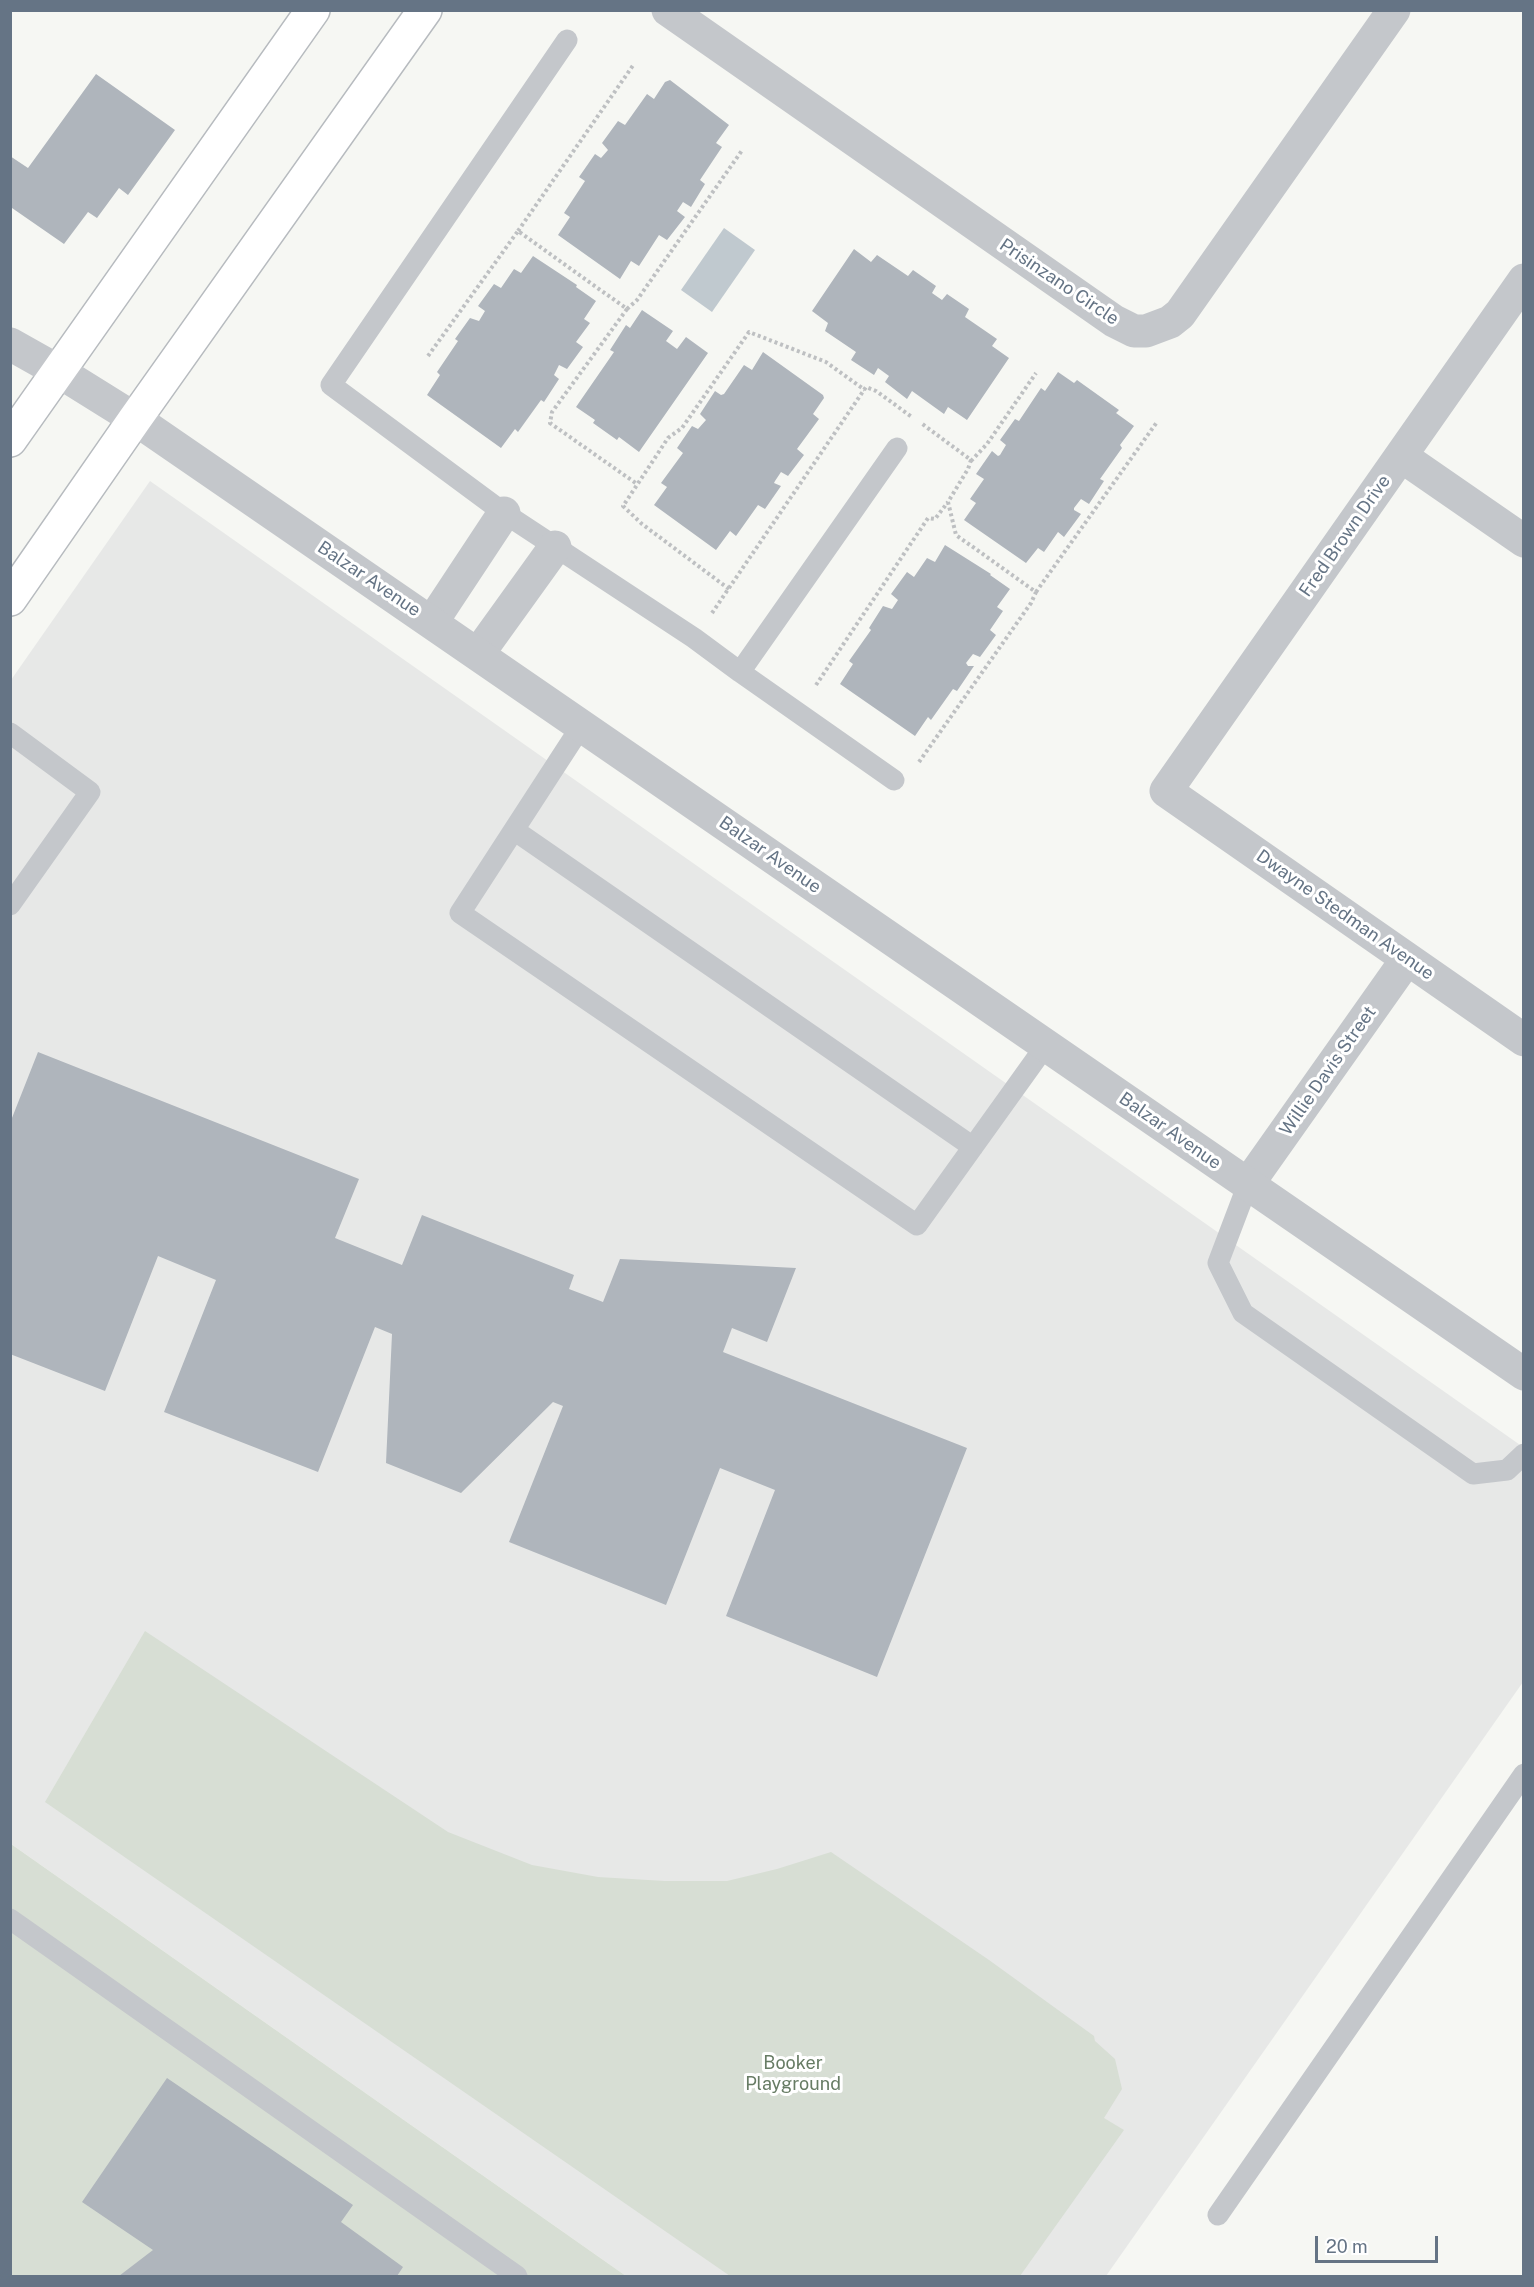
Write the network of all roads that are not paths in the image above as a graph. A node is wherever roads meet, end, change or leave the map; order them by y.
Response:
1 (313, 10) edge
2 (425, 10) edge
3 (668, 10) edge
4 (1394, 10) edge
5 (567, 40) dead end
6 (1524, 280) edge
7 (10, 344) edge
8 (58, 370) junction
9 (135, 419) junction
10 (10, 440) edge
11 (897, 448) dead end
12 (1401, 456) junction
13 (504, 513) junction
14 (1524, 541) edge
15 (555, 548) junction
16 (10, 599) edge
17 (432, 622) junction
18 (478, 654) junction
19 (740, 672) junction
20 (582, 726) junction
21 (10, 733) edge
22 (894, 780) dead end
23 (1166, 791) joint
24 (514, 830) junction
25 (10, 905) edge
26 (1407, 959) junction
27 (1524, 1040) edge
28 (1046, 1045) junction
29 (973, 1147) junction
30 (1248, 1184) junction
31 (1524, 1374) edge
32 (1524, 1454) edge
33 (1524, 1774) edge
34 (10, 1919) edge
35 (1218, 2215) dead end
36 (517, 2277) edge

1 - 8 main road
2 - 9 main road
3 - 4 street, Prisinzano Circle
5 - 13 lane
6 - 12 street, Fred Brown Drive
7 - 8 street, Balzar Avenue
8 - 9 street, Balzar Avenue
8 - 10 main road
9 - 16 main road
9 - 17 street, Balzar Avenue
11 - 19 lane
12 - 14 street
12 - 23 street, Fred Brown Drive
13 - 15 lane
13 - 17 street
15 - 18 street
15 - 19 lane
17 - 18 street, Balzar Avenue
18 - 20 street, Balzar Avenue
19 - 22 lane
20 - 24 lane
20 - 28 street, Balzar Avenue
21 - 25 lane
23 - 26 street, Dwayne Stedman Avenue
24 - 29 lane
24 - 29 lane
26 - 27 street, Dwayne Stedman Avenue
26 - 30 street, Willie Davis Street
28 - 29 lane
28 - 30 street, Balzar Avenue
30 - 31 street, Balzar Avenue
30 - 32 lane
33 - 35 lane
34 - 36 lane

